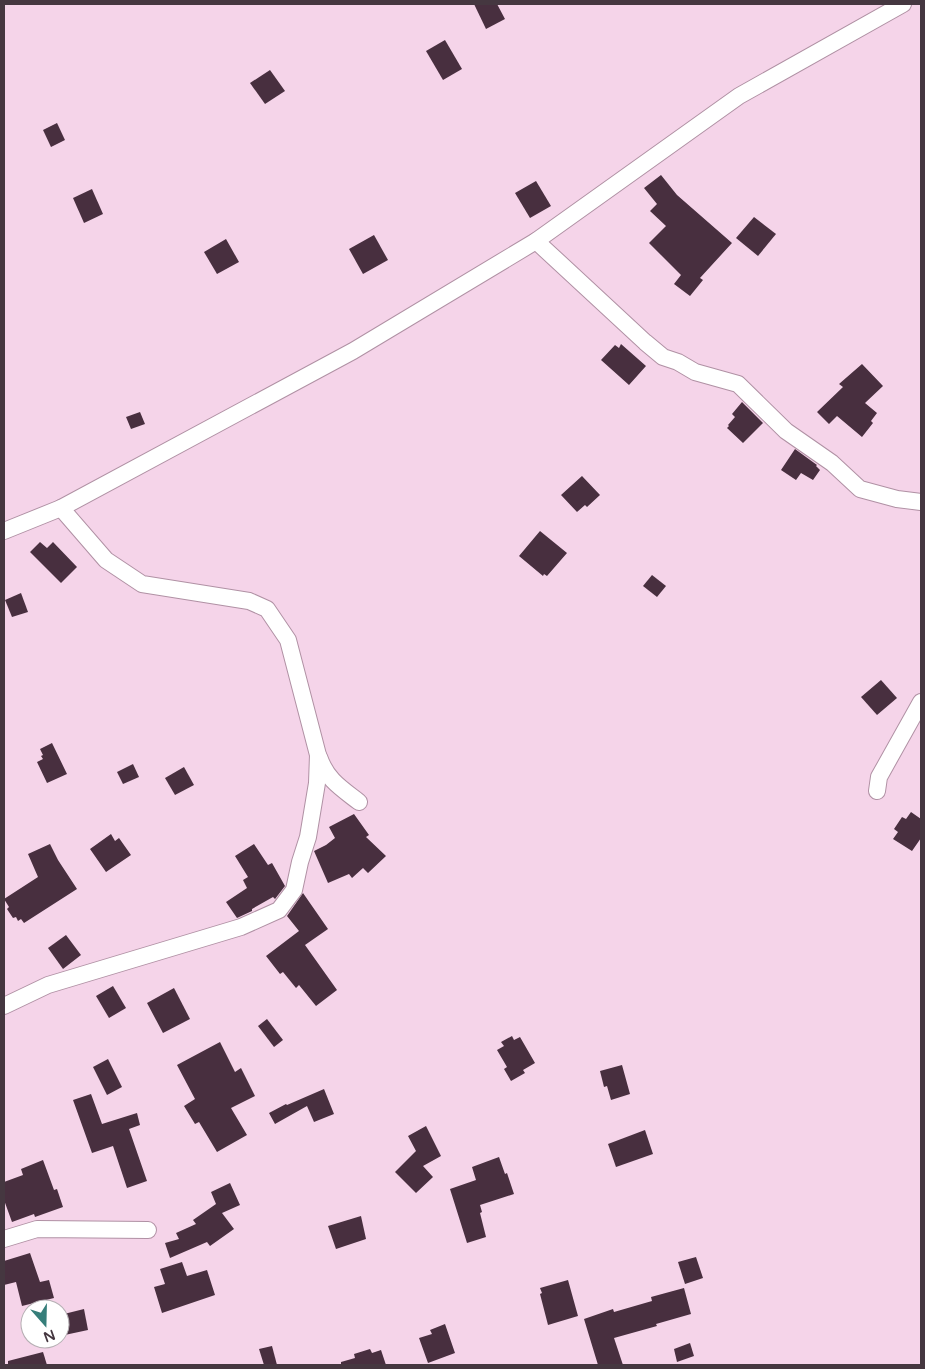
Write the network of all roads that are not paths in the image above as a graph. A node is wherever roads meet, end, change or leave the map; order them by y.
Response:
1 (903, 4) edge
2 (536, 241) junction
3 (921, 502) edge
4 (61, 508) junction
5 (4, 531) edge
6 (921, 702) edge
7 (318, 755) junction
8 (877, 791) dead end
9 (359, 802) dead end
10 (4, 1006) edge
11 (148, 1230) dead end
12 (4, 1239) edge

1 - 2 street
2 - 3 street
2 - 4 street
4 - 5 street
4 - 7 street
6 - 8 street
7 - 9 street
7 - 10 street
11 - 12 street

